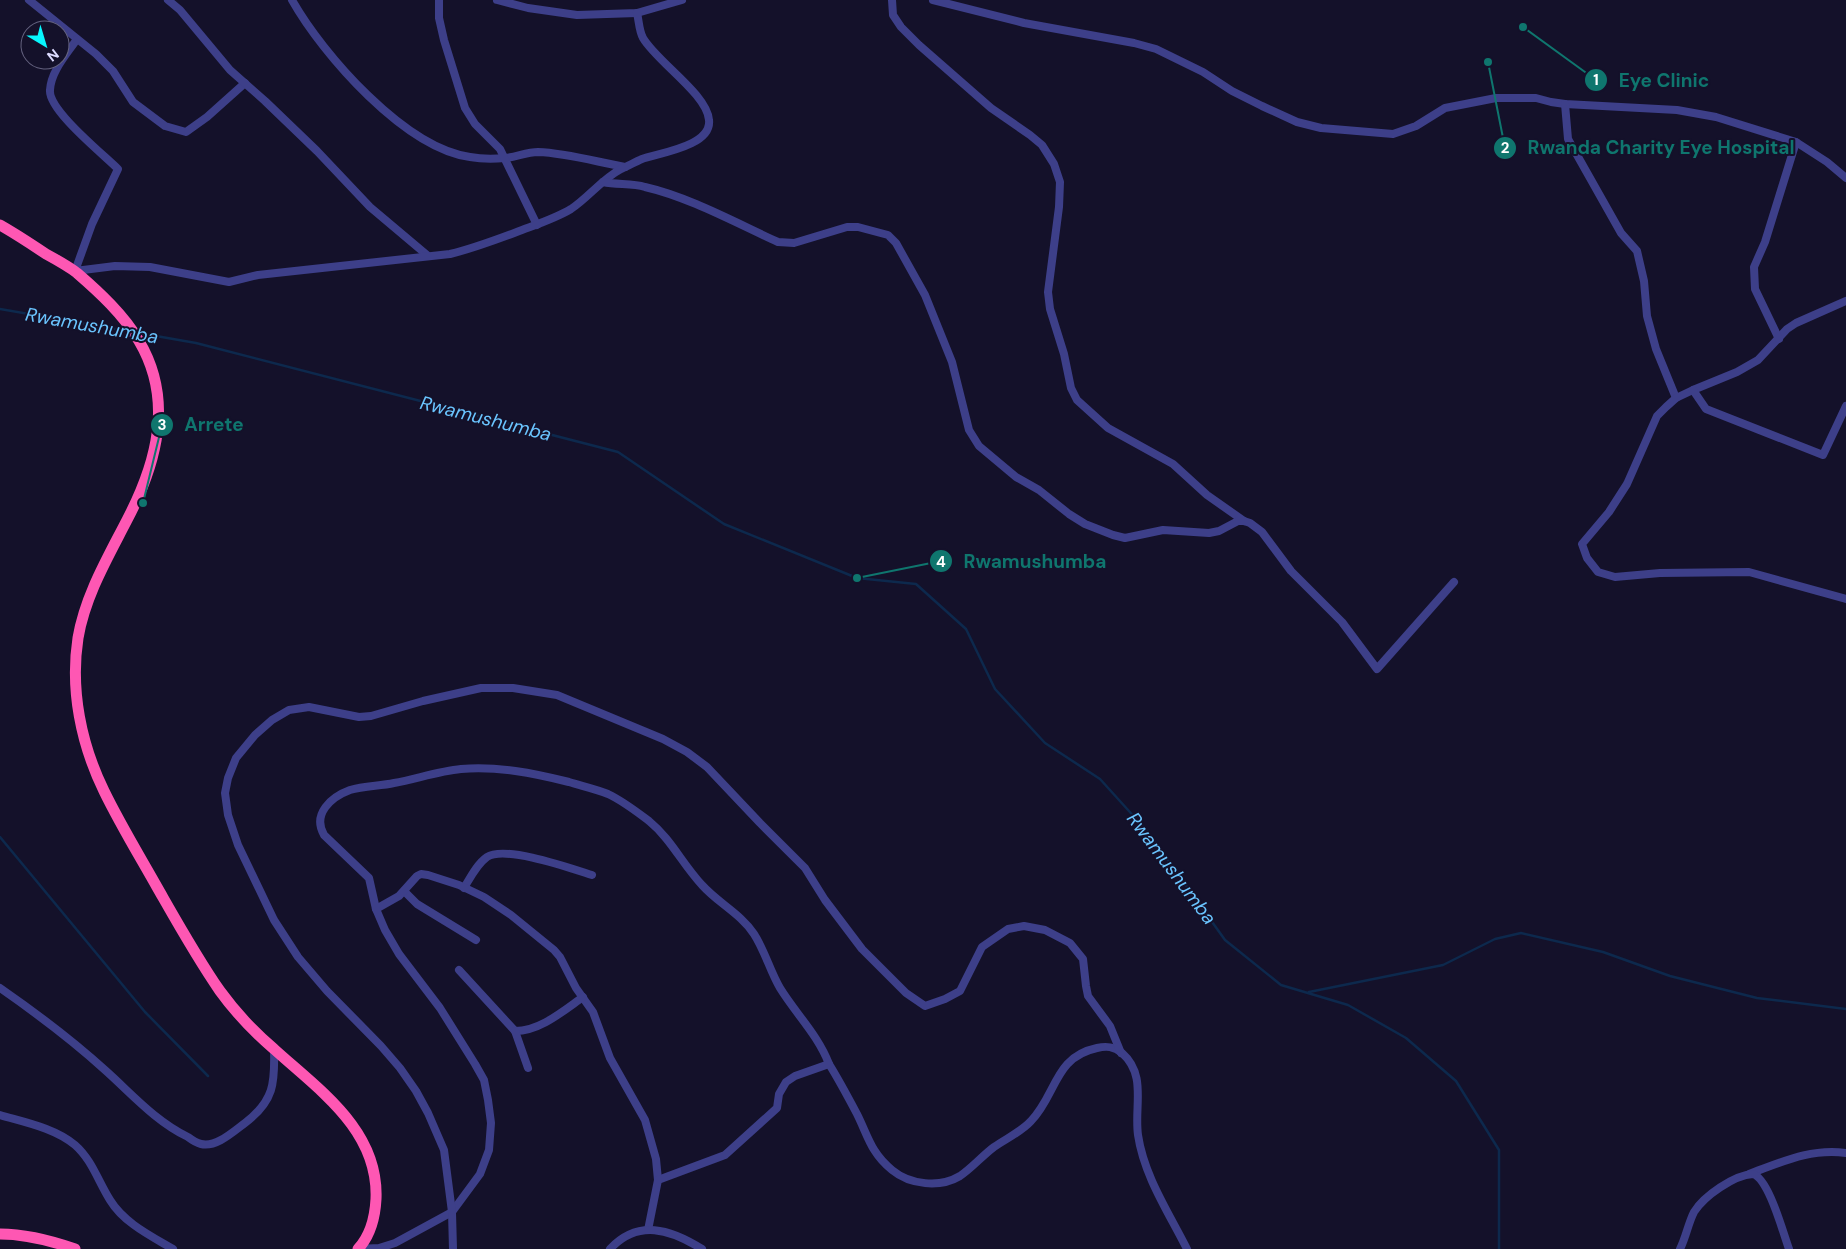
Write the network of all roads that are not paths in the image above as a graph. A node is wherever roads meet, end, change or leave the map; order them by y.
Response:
1 (29, 0) edge
2 (168, 0) edge
3 (292, 0) edge
4 (439, 0) edge
5 (497, 0) edge
6 (682, 0) edge
7 (892, 0) edge
8 (932, 0) edge
9 (637, 13) junction
10 (78, 39) junction
11 (245, 83) junction
12 (1565, 104) junction
13 (1796, 142) junction
14 (504, 158) junction
15 (625, 167) junction
16 (1846, 178) edge
17 (603, 182) junction
18 (0, 225) edge
19 (537, 225) junction
20 (427, 255) junction
21 (75, 271) junction
22 (1846, 301) edge
23 (1779, 339) junction
24 (1693, 390) junction
25 (1676, 398) junction
26 (1846, 406) edge
27 (1244, 521) junction
28 (1454, 582) dead end
29 (1846, 598) edge
30 (592, 875) dead end
31 (464, 888) junction
32 (404, 891) junction
33 (376, 909) junction
34 (476, 940) dead end
35 (459, 970) dead end
36 (0, 988) edge
37 (583, 998) junction
38 (515, 1031) junction
39 (274, 1050) junction
40 (1122, 1053) junction
41 (829, 1064) junction
42 (528, 1068) dead end
43 (0, 1115) edge
44 (1846, 1153) edge
45 (1748, 1174) junction
46 (658, 1180) junction
47 (452, 1212) junction
48 (648, 1230) junction
49 (0, 1234) edge
50 (74, 1249) edge
51 (173, 1249) edge
52 (358, 1249) edge
53 (453, 1249) edge
54 (610, 1249) edge
55 (702, 1249) edge
56 (1187, 1249) edge
57 (1680, 1249) edge
58 (1789, 1249) edge

1 - 10 street
2 - 11 street
3 - 14 street
4 - 14 street
5 - 9 street
6 - 9 street
7 - 27 street
8 - 12 street
9 - 15 street
10 - 11 street
10 - 21 street
11 - 20 street
12 - 13 street
12 - 25 street
13 - 16 street
13 - 23 street
14 - 15 street
14 - 19 street
15 - 17 street
17 - 19 street
17 - 27 street
18 - 21 highway
19 - 20 street
20 - 21 street
21 - 39 highway
22 - 23 street
23 - 24 street
24 - 25 street
24 - 26 street
25 - 29 street
27 - 28 street
30 - 31 street
31 - 32 street
31 - 37 street
32 - 33 street
32 - 34 street
33 - 41 street
33 - 47 street
35 - 38 street
36 - 39 street
37 - 38 street
37 - 46 street
38 - 42 street
39 - 52 highway
40 - 41 street
40 - 47 street
40 - 56 street
41 - 46 street
43 - 51 street
44 - 45 street
45 - 57 street
45 - 58 street
46 - 48 street
47 - 52 street
47 - 53 street
48 - 54 street
48 - 55 street
49 - 50 highway

